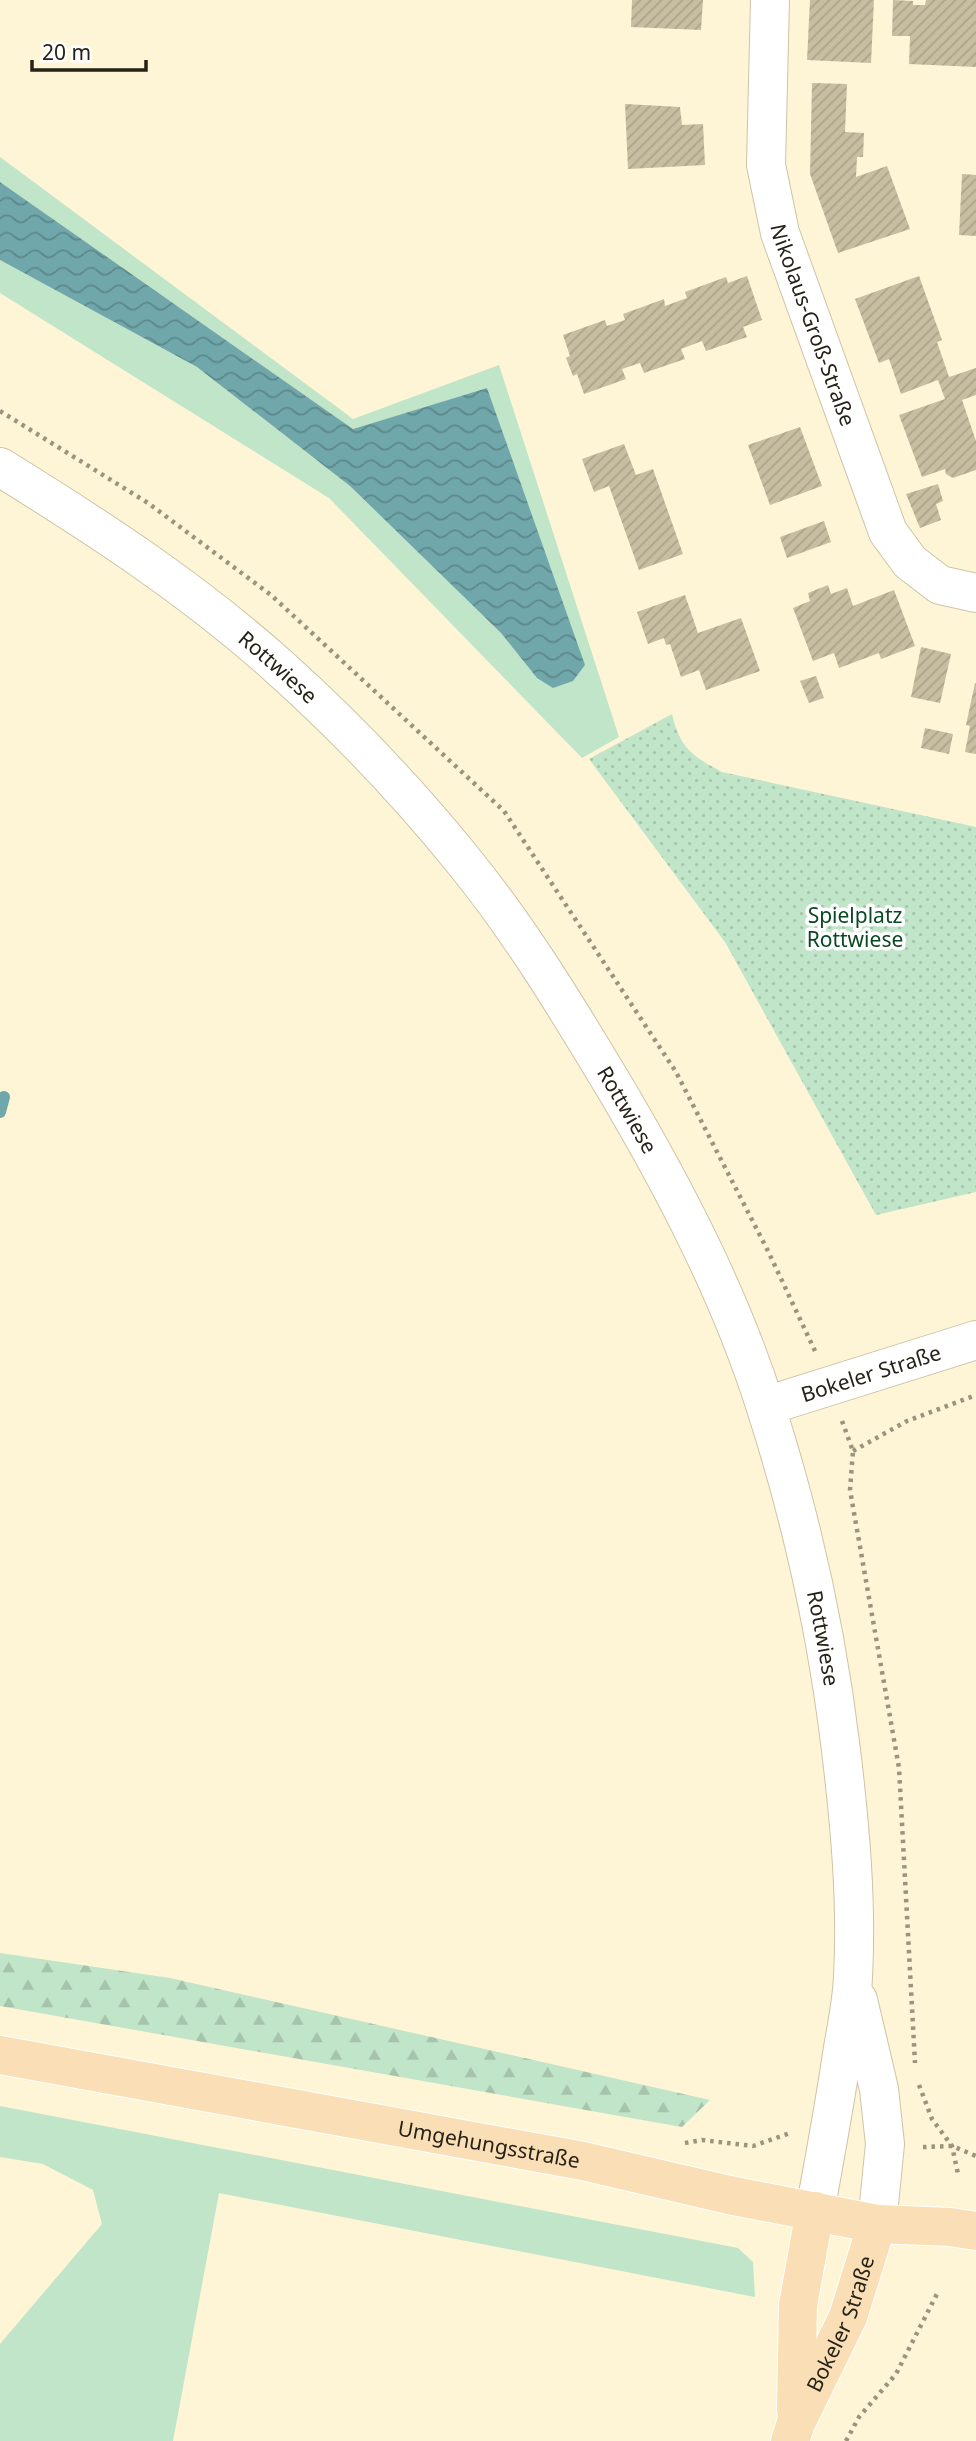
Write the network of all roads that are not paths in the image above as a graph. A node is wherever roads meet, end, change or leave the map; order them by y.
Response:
1 (771, 0) edge
2 (0, 467) edge
3 (976, 593) edge
4 (976, 1340) edge
5 (766, 1406) junction
6 (853, 1981) junction
7 (0, 2055) edge
8 (815, 2211) junction
9 (877, 2224) junction
10 (976, 2231) edge
11 (793, 2432) edge

1 - 3 street, Nikolaus-Groß-Straße
2 - 5 street, Rottwiese
4 - 5 street, Bokeler Straße
5 - 6 street, Rottwiese
6 - 8 street, Rottwiese
6 - 9 street, Rottwiese
7 - 8 main road, Umgehungsstraße
8 - 9 main road, Umgehungsstraße
8 - 11 main road, Bokeler Straße
9 - 10 main road, Umgehungsstraße
9 - 11 main road, Bokeler Straße

